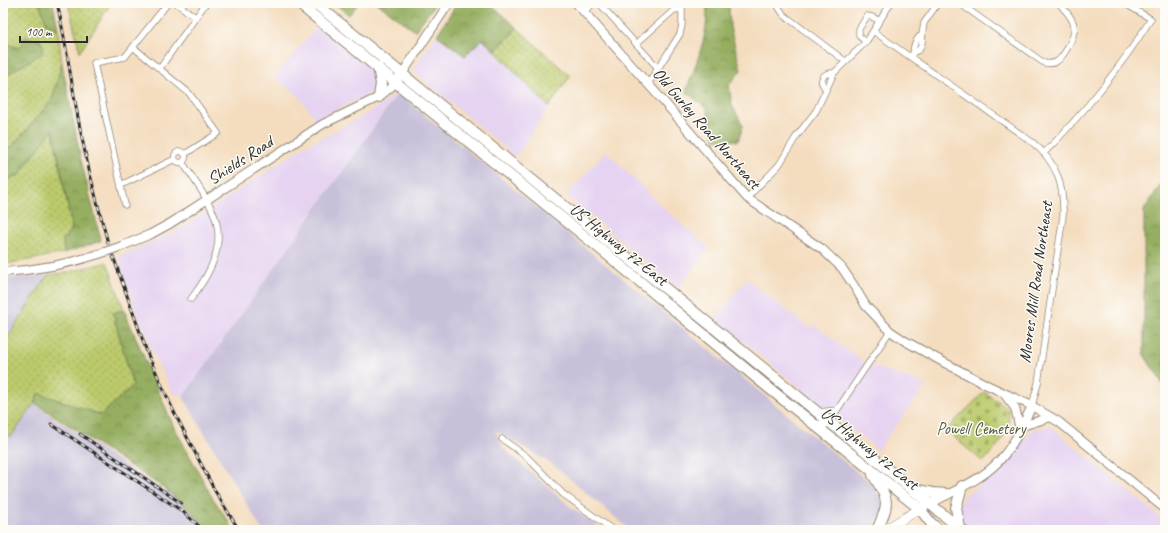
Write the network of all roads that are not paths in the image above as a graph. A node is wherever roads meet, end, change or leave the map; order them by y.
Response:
1 (168, 3) edge
2 (176, 3) edge
3 (206, 3) edge
4 (298, 3) edge
5 (315, 3) edge
6 (449, 3) edge
7 (576, 3) edge
8 (594, 3) edge
9 (599, 3) edge
10 (778, 3) edge
11 (891, 3) edge
12 (938, 3) edge
13 (959, 3) edge
14 (1059, 3) edge
15 (1124, 3) edge
16 (682, 6) edge
17 (584, 12) junction
18 (195, 17) junction
19 (880, 21) junction
20 (873, 31) junction
21 (866, 42) junction
22 (636, 44) junction
23 (133, 47) junction
24 (910, 57) junction
25 (845, 61) junction
26 (378, 67) junction
27 (160, 68) junction
28 (658, 68) junction
29 (402, 74) junction
30 (395, 82) junction
31 (648, 84) junction
32 (379, 97) junction
33 (1044, 153) junction
34 (185, 154) junction
35 (176, 159) junction
36 (182, 162) junction
37 (121, 185) junction
38 (747, 198) junction
39 (206, 199) junction
40 (125, 205) dead end
41 (3, 272) edge
42 (191, 299) dead end
43 (890, 331) junction
44 (1004, 393) junction
45 (1032, 406) junction
46 (837, 410) junction
47 (817, 412) junction
48 (1051, 417) junction
49 (811, 421) junction
50 (829, 422) junction
51 (1021, 428) junction
52 (502, 439) dead end
53 (870, 470) junction
54 (962, 486) junction
55 (910, 488) junction
56 (947, 494) junction
57 (930, 504) junction
58 (920, 509) junction
59 (1165, 509) edge
60 (961, 529) edge
61 (613, 530) edge
62 (877, 530) edge
63 (884, 530) edge
64 (939, 530) edge

1 - 23 street
2 - 18 street
3 - 18 street
4 - 26 highway, US Highway 72 East
5 - 29 highway, US Highway 72 East
6 - 29 street, Shields Road
7 - 17 street, Old Gurley Road Northeast
8 - 17 street
9 - 22 street
10 - 25 street
11 - 19 street
12 - 24 street
13 - 14 street
15 - 33 street
16 - 22 street
16 - 28 street
17 - 31 street, Old Gurley Road Northeast
18 - 27 street
19 - 20 street
19 - 21 street
20 - 21 street
20 - 24 street, Moores Mill Road Northeast
21 - 25 street
22 - 28 street
23 - 27 street
23 - 37 street
24 - 33 street, Moores Mill Road Northeast
25 - 38 street
26 - 30 highway, US Highway 72 East
26 - 32 highway
27 - 34 street
28 - 31 street
29 - 30 street, Shields Road
29 - 47 highway, US Highway 72 East
30 - 32 street, Shields Road
30 - 49 highway, US Highway 72 East
31 - 38 street, Old Gurley Road Northeast
32 - 39 street, Shields Road
33 - 45 street, Moores Mill Road Northeast
34 - 35 street
34 - 36 street
35 - 36 street
35 - 37 street
36 - 39 street
37 - 40 street
38 - 43 street, Old Gurley Road Northeast
39 - 41 street, Shields Road, bridge
39 - 42 street
43 - 44 street, Old Gurley Road Northeast
43 - 46 street
44 - 45 street, Old Gurley Road Northeast
44 - 51 street
45 - 48 street, Old Gurley Road Northeast
45 - 51 street, Moores Mill Road Northeast
46 - 47 street
46 - 50 street
47 - 50 highway, US Highway 72 East
48 - 51 street
48 - 59 street, Old Gurley Road Northeast
49 - 50 street
49 - 53 highway, US Highway 72 East
50 - 55 highway, US Highway 72 East
51 - 54 street, Moores Mill Road Northeast
52 - 61 street
53 - 58 highway, US Highway 72 East
53 - 62 highway
54 - 56 street, Moores Mill Road Northeast
54 - 60 highway
55 - 56 highway
55 - 57 highway, US Highway 72 East
56 - 57 street, Moores Mill Road Northeast
57 - 58 main road, Moores Mill Road Northeast
57 - 60 highway, US Highway 72 East
58 - 63 main road, Moores Mill Road Northeast
58 - 64 highway, US Highway 72 East

